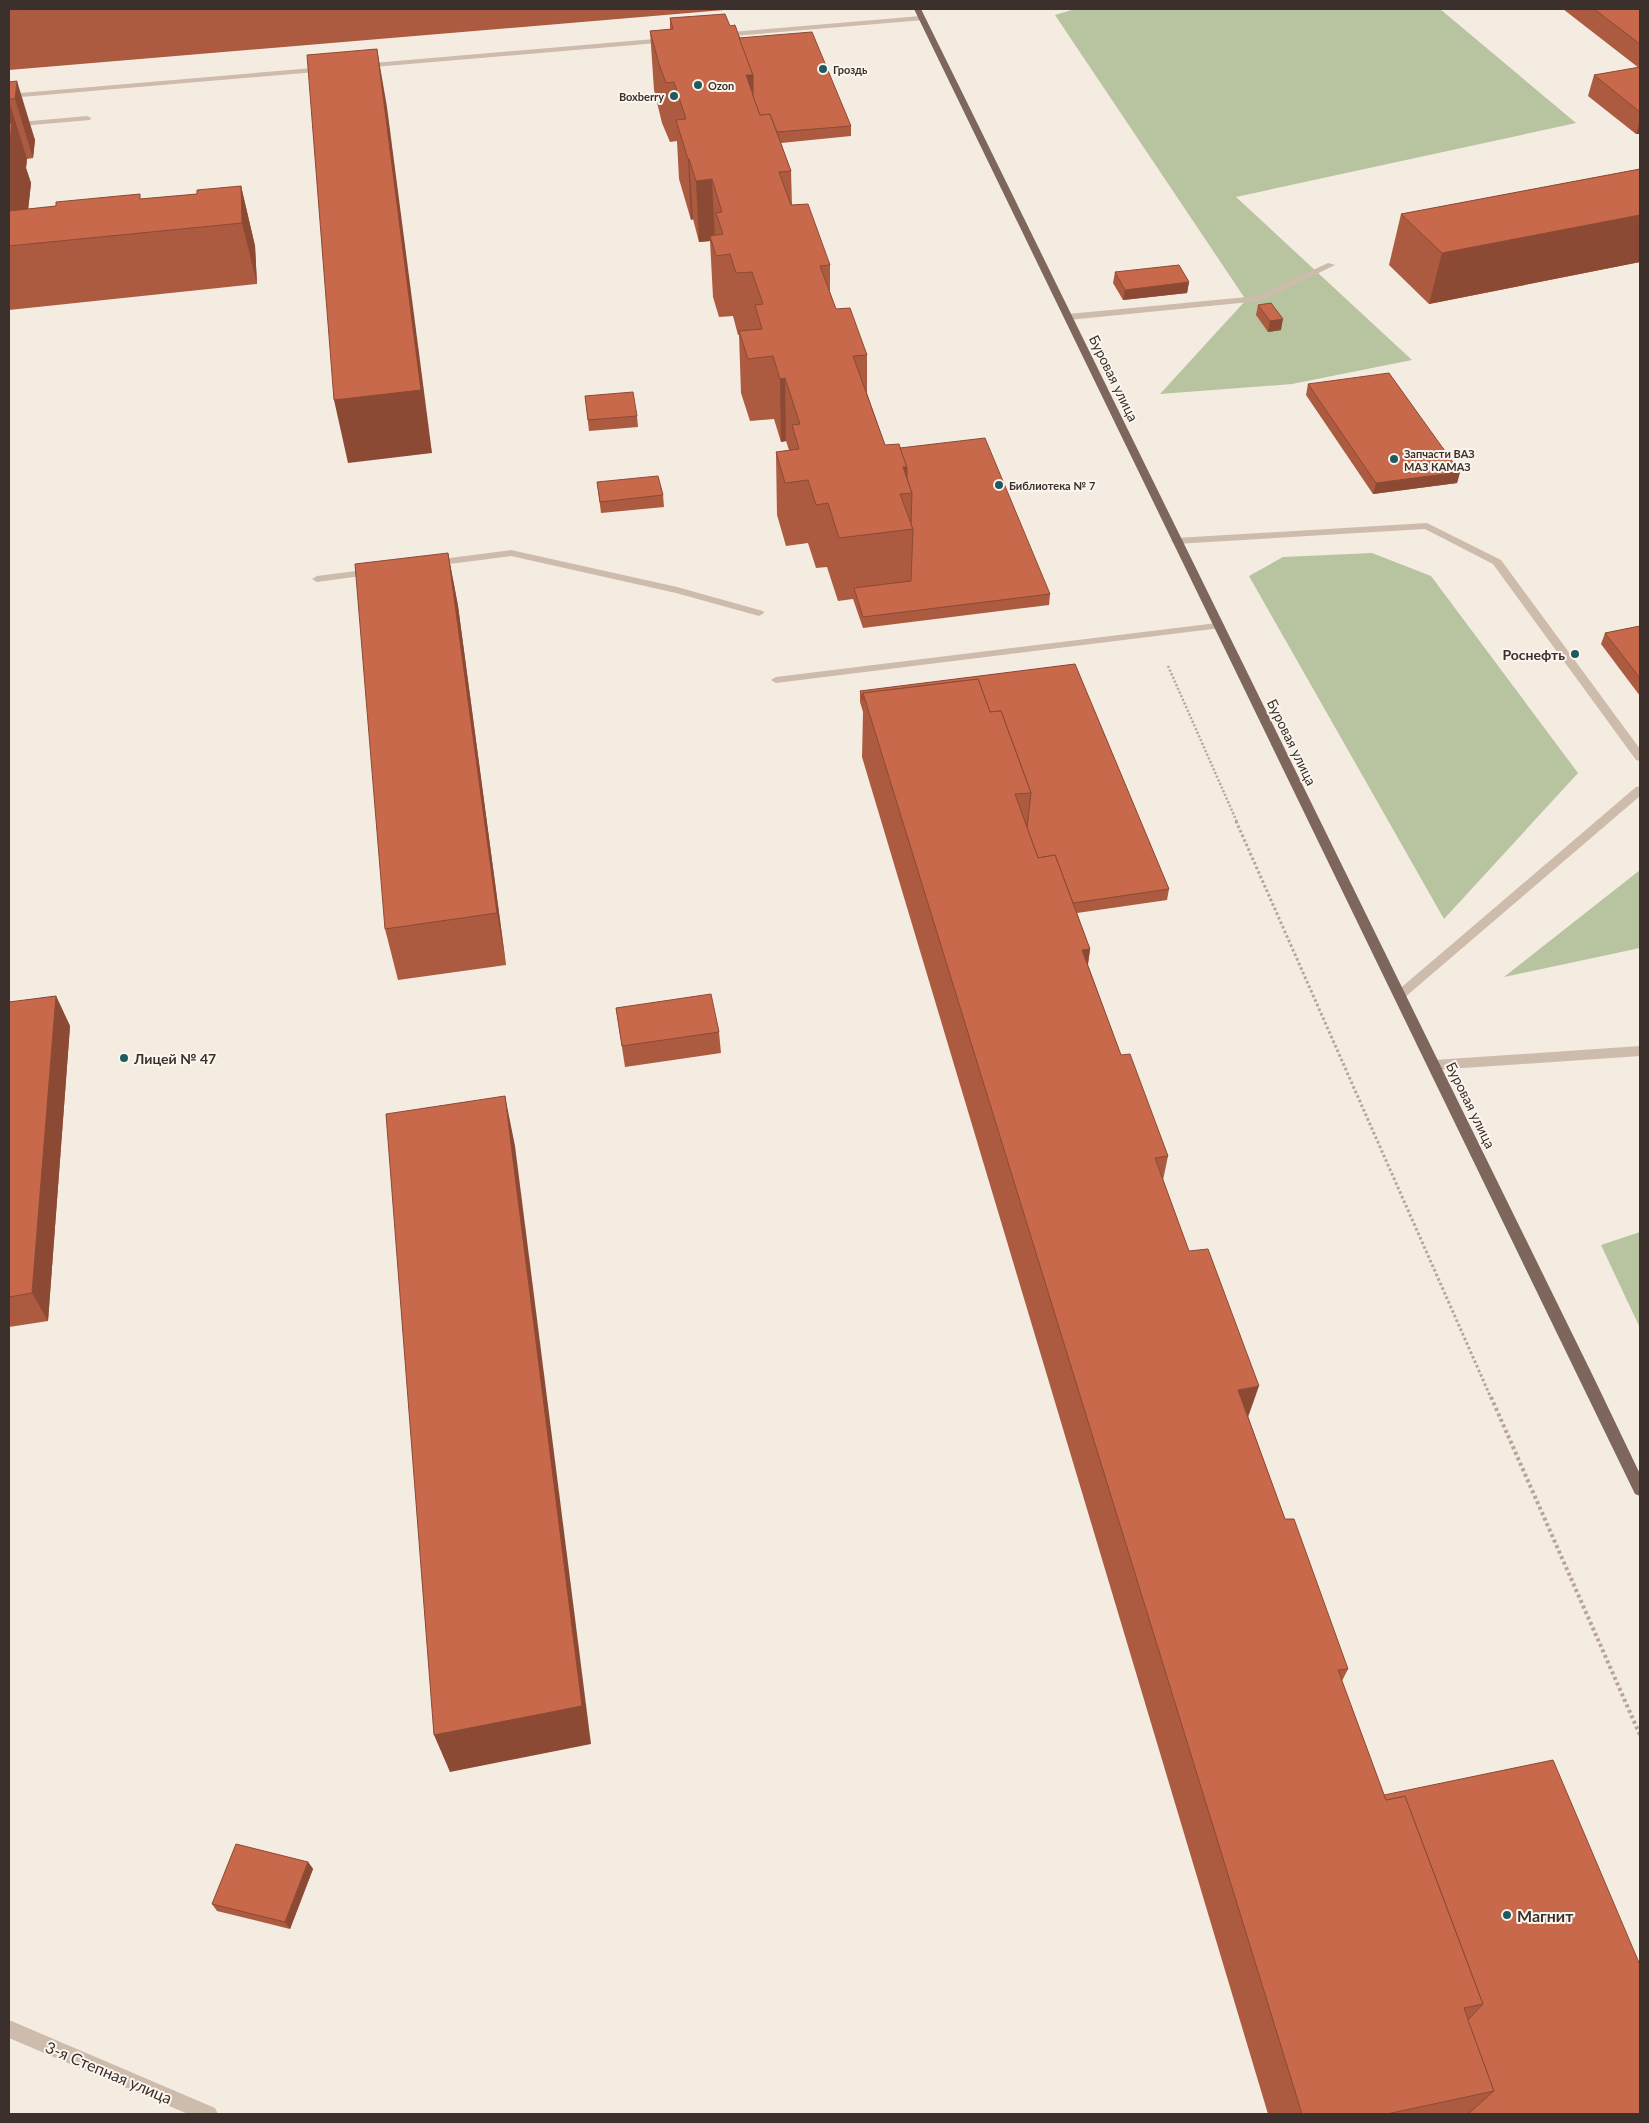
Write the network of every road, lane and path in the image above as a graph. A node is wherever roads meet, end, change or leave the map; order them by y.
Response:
1 (919, 13) edge
2 (717, 35) edge
3 (678, 38) edge
4 (354, 66) edge
5 (334, 68) edge
6 (9, 96) edge
7 (87, 118) dead end
8 (9, 125) edge
9 (1331, 265) dead end
10 (1068, 317) junction
11 (1176, 541) junction
12 (424, 565) edge
13 (385, 570) edge
14 (317, 579) dead end
15 (758, 613) dead end
16 (1218, 626) junction
17 (1154, 634) junction
18 (776, 680) dead end
19 (1640, 757) edge
20 (1640, 790) edge
21 (1400, 994) junction
22 (1640, 1050) edge
23 (1434, 1065) junction
24 (1640, 1489) edge
25 (1640, 1735) edge
26 (9, 2029) edge
27 (209, 2114) edge

1 - 2 street
1 - 10 main road, Буровая улица
3 - 4 street
5 - 6 street
7 - 8 street
9 - 10 street
10 - 11 main road, Буровая улица
11 - 16 main road, Буровая улица
11 - 19 street
12 - 15 street
13 - 14 street
16 - 17 street
16 - 21 main road, Буровая улица
17 - 18 street
17 - 25 path
20 - 21 street
21 - 23 main road, Буровая улица
22 - 23 street
23 - 24 main road, Буровая улица
26 - 27 street, 3-я Степная улица

